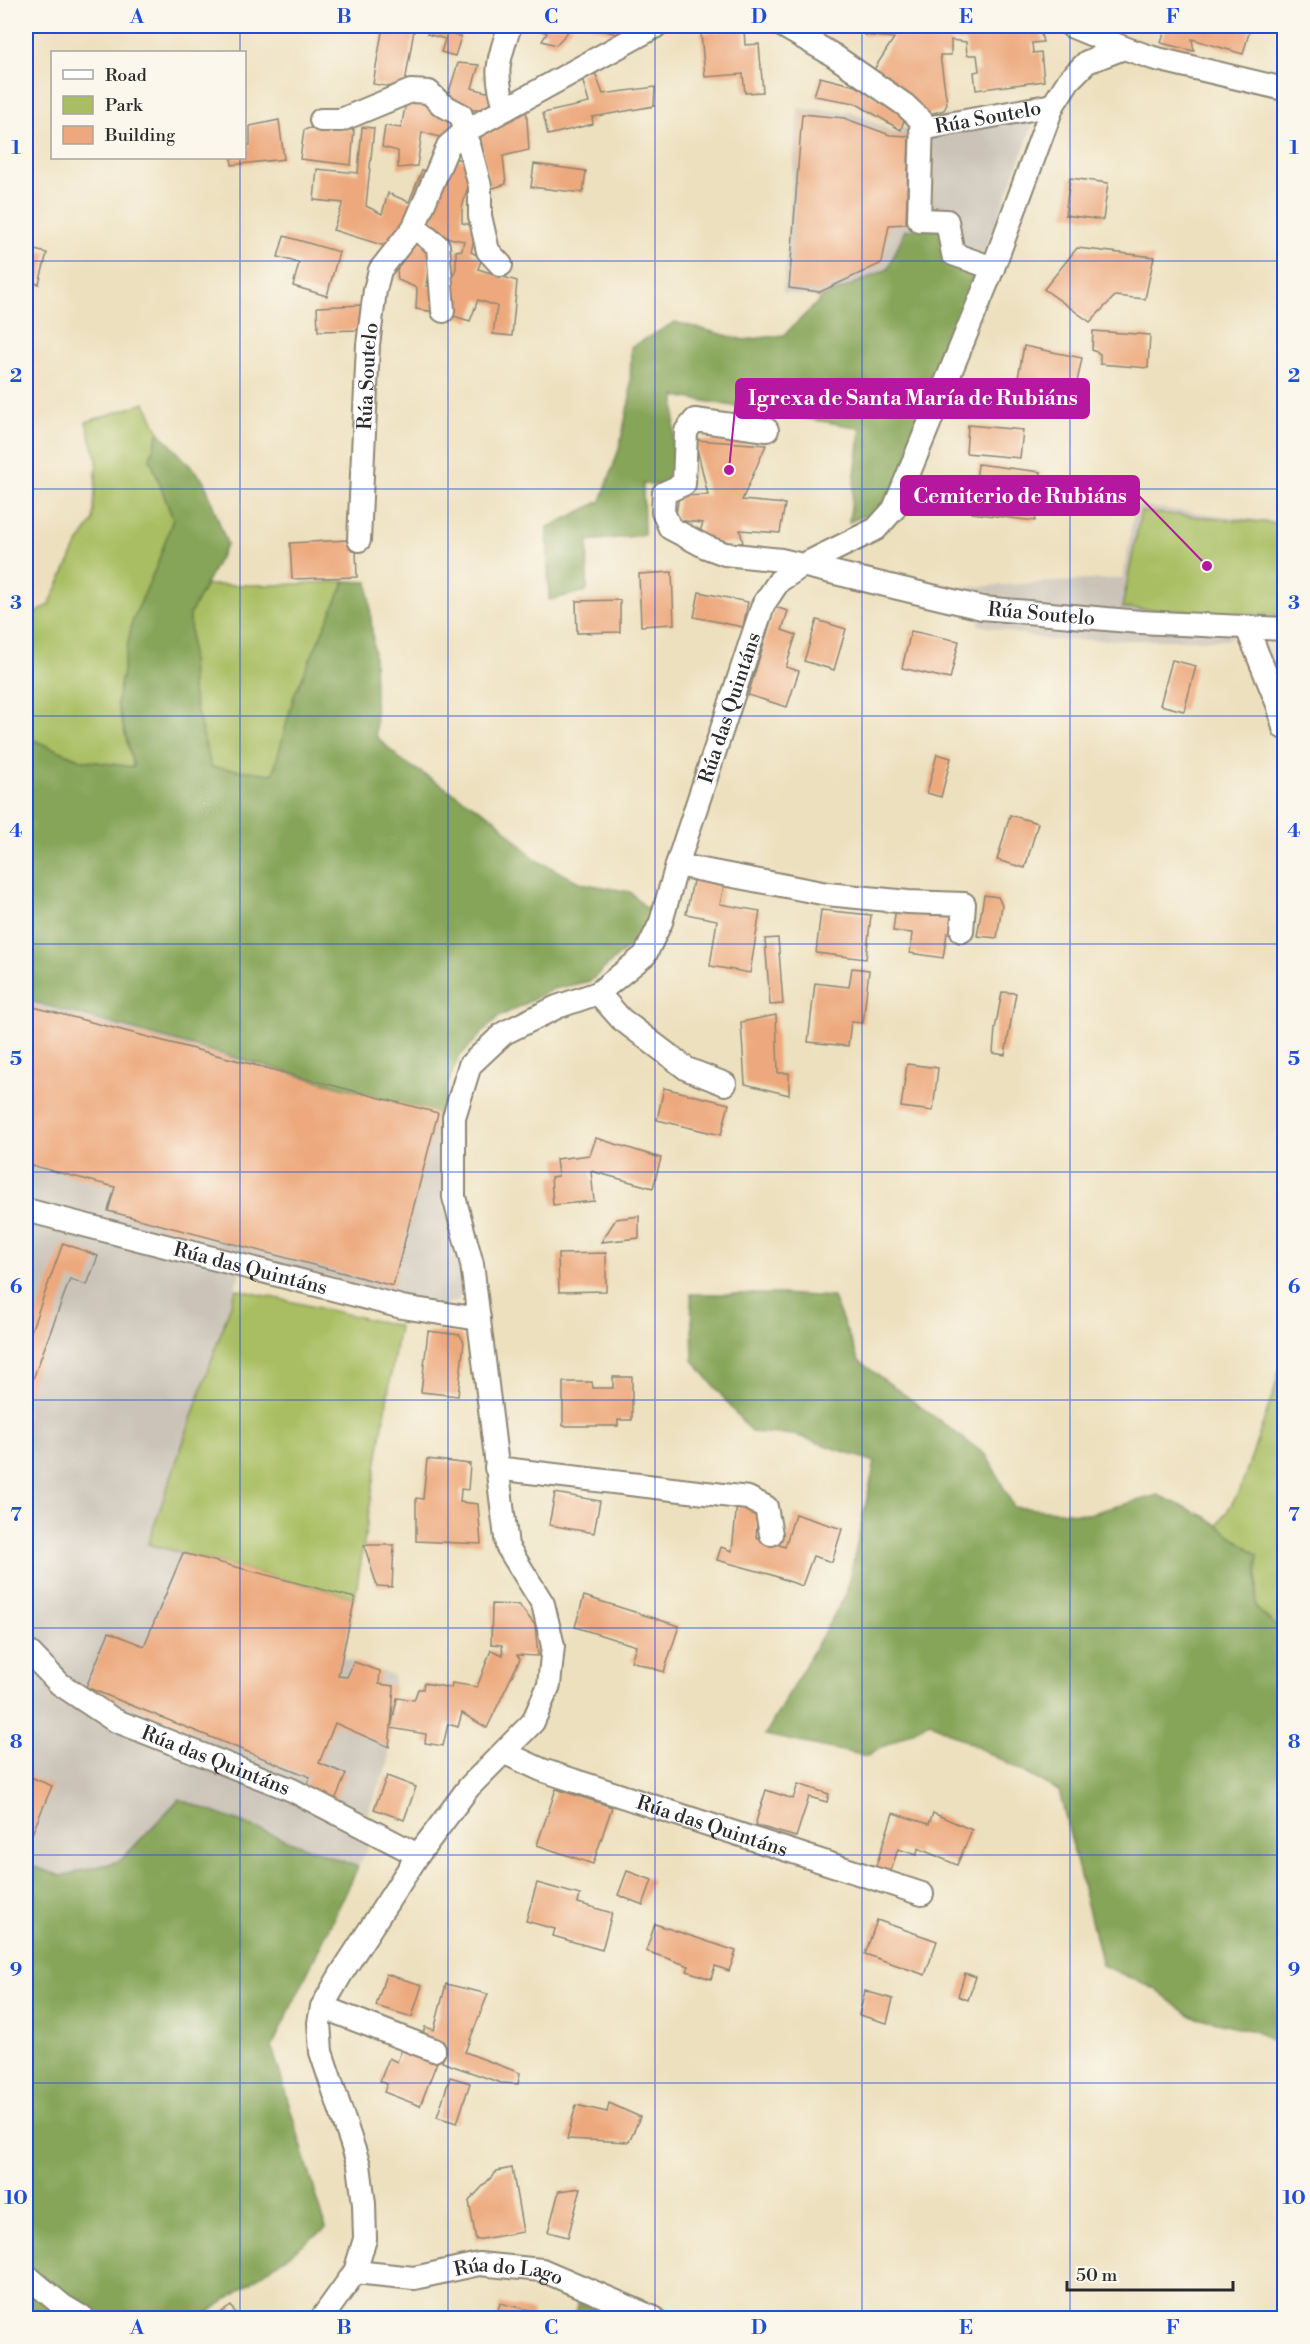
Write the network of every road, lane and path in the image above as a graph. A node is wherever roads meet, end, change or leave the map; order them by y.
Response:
1 (510, 26) edge
2 (656, 26) edge
3 (783, 26) edge
4 (1071, 26) edge
5 (1124, 48) junction
6 (1284, 89) edge
7 (1053, 105) junction
8 (506, 109) junction
9 (321, 120) dead end
10 (921, 129) junction
11 (464, 132) junction
12 (414, 227) junction
13 (501, 265) dead end
14 (993, 268) junction
15 (443, 311) dead end
16 (767, 430) dead end
17 (359, 540) dead end
18 (803, 565) junction
19 (1247, 628) junction
20 (1284, 629) edge
21 (1284, 728) edge
22 (677, 866) junction
23 (962, 932) dead end
24 (598, 993) junction
25 (724, 1083) dead end
26 (26, 1210) edge
27 (479, 1319) junction
28 (496, 1468) junction
29 (771, 1534) dead end
30 (26, 1651) edge
31 (505, 1753) junction
32 (418, 1855) junction
33 (922, 1894) dead end
34 (322, 2007) junction
35 (435, 2050) dead end
36 (355, 2272) junction
37 (26, 2275) edge
38 (83, 2319) edge
39 (322, 2319) edge
40 (654, 2319) edge

1 - 8 street
2 - 8 street, Rúa Soutelo
3 - 10 street, Rúa Soutelo
4 - 5 street
5 - 6 street
5 - 7 street, Rúa Soutelo
7 - 10 street, Rúa Soutelo
7 - 14 street, Rúa Soutelo
8 - 11 street, Rúa Soutelo
9 - 11 street
10 - 14 street, Rúa Soutelo
11 - 12 street, Rúa Soutelo
11 - 13 street
12 - 15 street
12 - 17 street, Rúa Soutelo
14 - 18 street, Rúa Soutelo
16 - 18 street, Rúa Soutelo
18 - 19 street, Rúa Soutelo
18 - 22 street, Rúa das Quintáns
19 - 20 street, Rúa Soutelo
19 - 21 street
22 - 23 street
22 - 24 street, Rúa das Quintáns
24 - 25 street
24 - 27 street, Rúa das Quintáns
26 - 27 street, Rúa das Quintáns
27 - 28 street, Rúa das Quintáns
28 - 29 street
28 - 31 street, Rúa das Quintáns
30 - 32 street, Rúa das Quintáns
31 - 32 street, Rúa das Quintáns
31 - 33 street, Rúa das Quintáns
32 - 34 street, Rúa das Quintáns
34 - 35 street
34 - 36 street, Rúa das Quintáns
36 - 39 street, Rúa das Quintáns
36 - 40 street, Rúa do Lago
37 - 38 street

